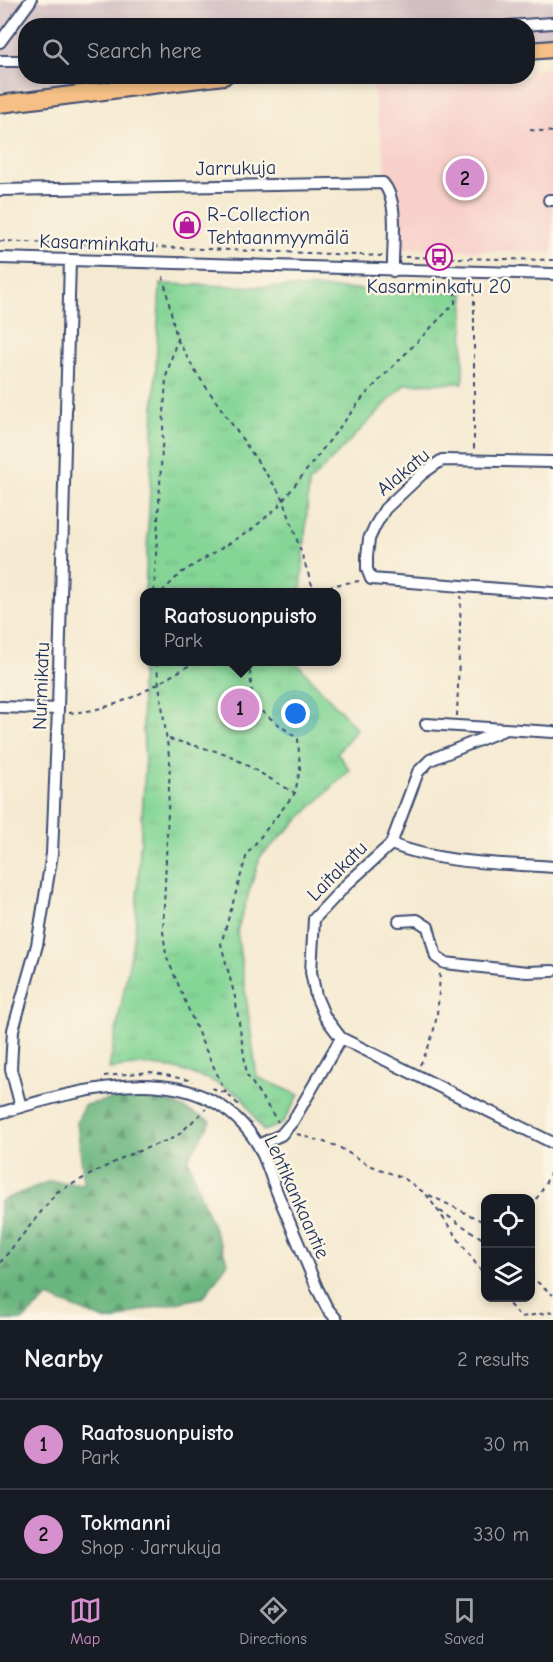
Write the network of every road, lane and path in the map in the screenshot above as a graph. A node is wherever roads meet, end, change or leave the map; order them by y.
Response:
1 (31, 0) edge
2 (553, 23) edge
3 (535, 24) edge
4 (0, 42) edge
5 (553, 49) edge
6 (535, 50) edge
7 (0, 61) edge
8 (18, 61) edge
9 (160, 84) edge
10 (0, 104) edge
11 (530, 130) dead end
12 (553, 132) edge
13 (0, 190) edge
14 (0, 242) edge
15 (393, 256) junction
16 (0, 258) edge
17 (70, 260) junction
18 (553, 260) edge
19 (162, 271) dead end
20 (393, 271) junction
21 (553, 274) edge
22 (455, 281) dead end
23 (474, 282) dead end
24 (177, 339) junction
25 (474, 460) junction
26 (553, 462) edge
27 (284, 498) junction
28 (371, 579) junction
29 (461, 587) junction
30 (153, 588) edge
31 (166, 588) edge
32 (312, 588) edge
33 (331, 588) edge
34 (553, 593) edge
35 (157, 666) edge
36 (188, 666) edge
37 (249, 666) edge
38 (159, 682) junction
39 (0, 707) edge
40 (58, 710) junction
41 (426, 724) dead end
42 (456, 725) junction
43 (506, 729) junction
44 (553, 732) edge
45 (168, 739) junction
46 (295, 793) junction
47 (391, 844) junction
48 (553, 867) edge
49 (399, 921) dead end
50 (441, 960) junction
51 (553, 971) edge
52 (341, 1038) junction
53 (415, 1075) junction
54 (102, 1077) dead end
55 (194, 1082) dead end
56 (205, 1085) dead end
57 (226, 1093) junction
58 (203, 1106) dead end
59 (21, 1107) junction
60 (240, 1107) dead end
61 (0, 1113) edge
62 (285, 1131) junction
63 (553, 1143) edge
64 (258, 1145) junction
65 (553, 1168) edge
66 (426, 1194) junction
67 (535, 1201) edge
68 (438, 1209) junction
69 (481, 1221) edge
70 (481, 1238) edge
71 (0, 1263) edge
72 (481, 1271) edge
73 (535, 1279) edge
74 (553, 1295) edge
75 (507, 1302) edge
76 (553, 1312) edge
77 (337, 1320) edge

1 - 4 street
2 - 3 street
5 - 6 highway
7 - 8 street
9 - 10 highway
11 - 12 path
13 - 15 street, Jarrukuja
14 - 15 path
15 - 18 path
15 - 20 street, Jarrukuja
16 - 17 street, Kasarminkatu
17 - 20 street, Kasarminkatu
17 - 40 street, Nurmikatu
19 - 24 path
20 - 21 street, Kasarminkatu
22 - 27 path
23 - 25 path
24 - 27 path
24 - 30 path
25 - 26 street, Alakatu
25 - 28 street, Alakatu
27 - 31 path
27 - 32 path
28 - 29 street
28 - 33 path
29 - 34 street
29 - 42 path
35 - 38 path
36 - 38 path
37 - 46 path
38 - 40 path
38 - 45 path
39 - 40 street
40 - 59 street, Nurmikatu
41 - 42 street
42 - 43 street
43 - 44 street
43 - 47 street, Laitakatu
45 - 46 path
45 - 57 path
46 - 62 path
47 - 48 street
47 - 52 street, Laitakatu
49 - 50 street
50 - 51 street
50 - 53 path
52 - 53 street, Laitakatu
52 - 62 street
53 - 63 street, Laitakatu
54 - 55 path
56 - 57 path
57 - 60 path
58 - 71 path
59 - 61 street, Lehtikankaantie
59 - 64 street, Lehtikankaantie
62 - 64 street
62 - 66 path
64 - 77 street, Lehtikankaantie
65 - 67 path
66 - 68 path
66 - 69 path
68 - 70 path
68 - 72 path
73 - 74 path
75 - 76 path

